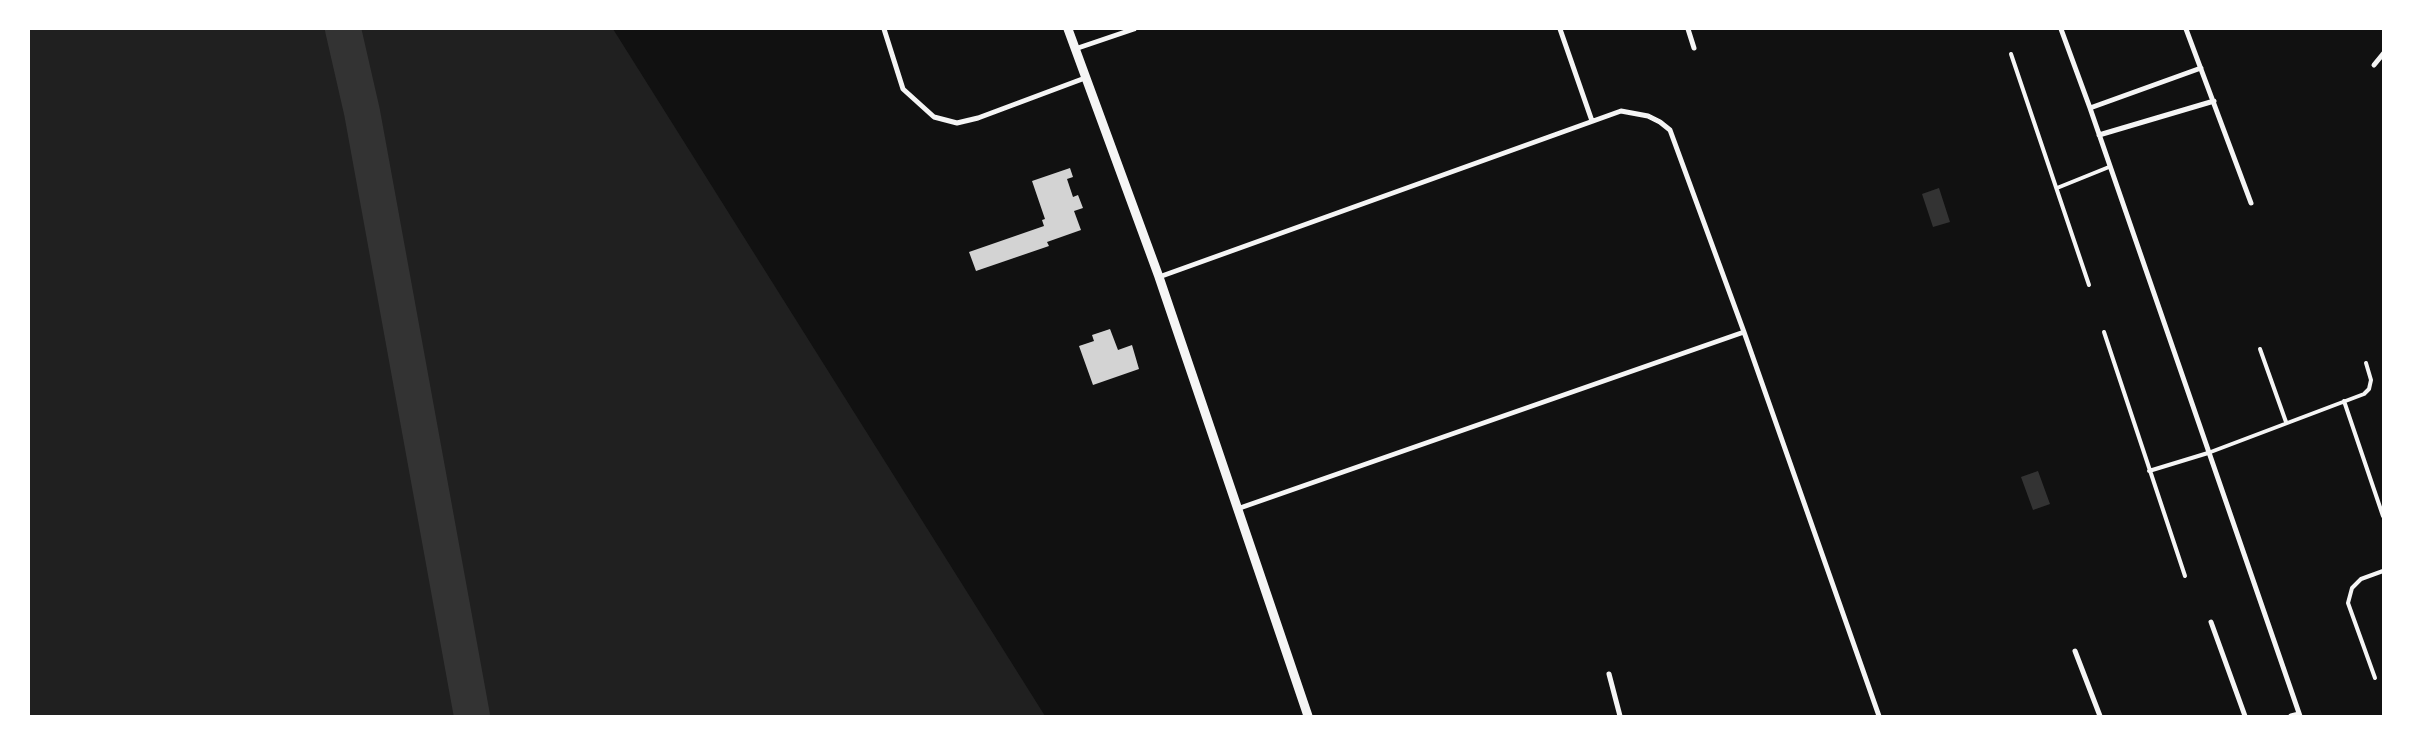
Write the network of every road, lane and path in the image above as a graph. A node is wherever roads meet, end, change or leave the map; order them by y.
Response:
1 (884, 29) edge
2 (1068, 29) edge
3 (1134, 29) edge
4 (1560, 29) edge
5 (1688, 29) edge
6 (2061, 29) edge
7 (2186, 29) edge
8 (1694, 48) dead end
9 (1075, 49) junction
10 (2011, 54) dead end
11 (2383, 54) edge
12 (2374, 65) dead end
13 (2201, 68) junction
14 (1085, 78) junction
15 (2214, 101) junction
16 (2090, 108) junction
17 (1592, 121) junction
18 (2098, 136) junction
19 (2109, 167) junction
20 (2057, 188) junction
21 (2251, 203) dead end
22 (1159, 277) junction
23 (2089, 285) dead end
24 (1744, 332) junction
25 (2104, 332) dead end
26 (2260, 349) dead end
27 (2366, 362) dead end
28 (2344, 401) junction
29 (2286, 422) junction
30 (2208, 453) junction
31 (2149, 471) junction
32 (1237, 510) junction
33 (2383, 516) edge
34 (2383, 571) edge
35 (2185, 576) dead end
36 (2211, 622) dead end
37 (2075, 651) dead end
38 (1609, 674) dead end
39 (2374, 678) dead end
40 (2299, 715) edge
41 (1308, 716) edge
42 (1620, 716) edge
43 (1879, 716) edge
44 (2100, 716) edge
45 (2245, 716) edge
46 (2291, 716) edge

1 - 14 street
2 - 9 street
3 - 9 street
4 - 17 street
5 - 8 street
6 - 16 street
7 - 13 street
9 - 14 street
10 - 20 lane
11 - 12 street
13 - 15 street
13 - 16 street
14 - 22 street
15 - 18 street
15 - 21 street
16 - 18 street
17 - 22 street
17 - 24 street
18 - 19 street
19 - 20 lane
19 - 30 street
20 - 23 lane
22 - 32 street
24 - 32 street
24 - 43 street
25 - 31 lane
26 - 29 lane
27 - 28 lane
28 - 29 lane
28 - 33 lane
29 - 30 lane
30 - 31 lane
30 - 40 street
31 - 35 lane
32 - 41 street
34 - 39 lane
36 - 45 street
37 - 44 street
38 - 42 street
40 - 46 street

